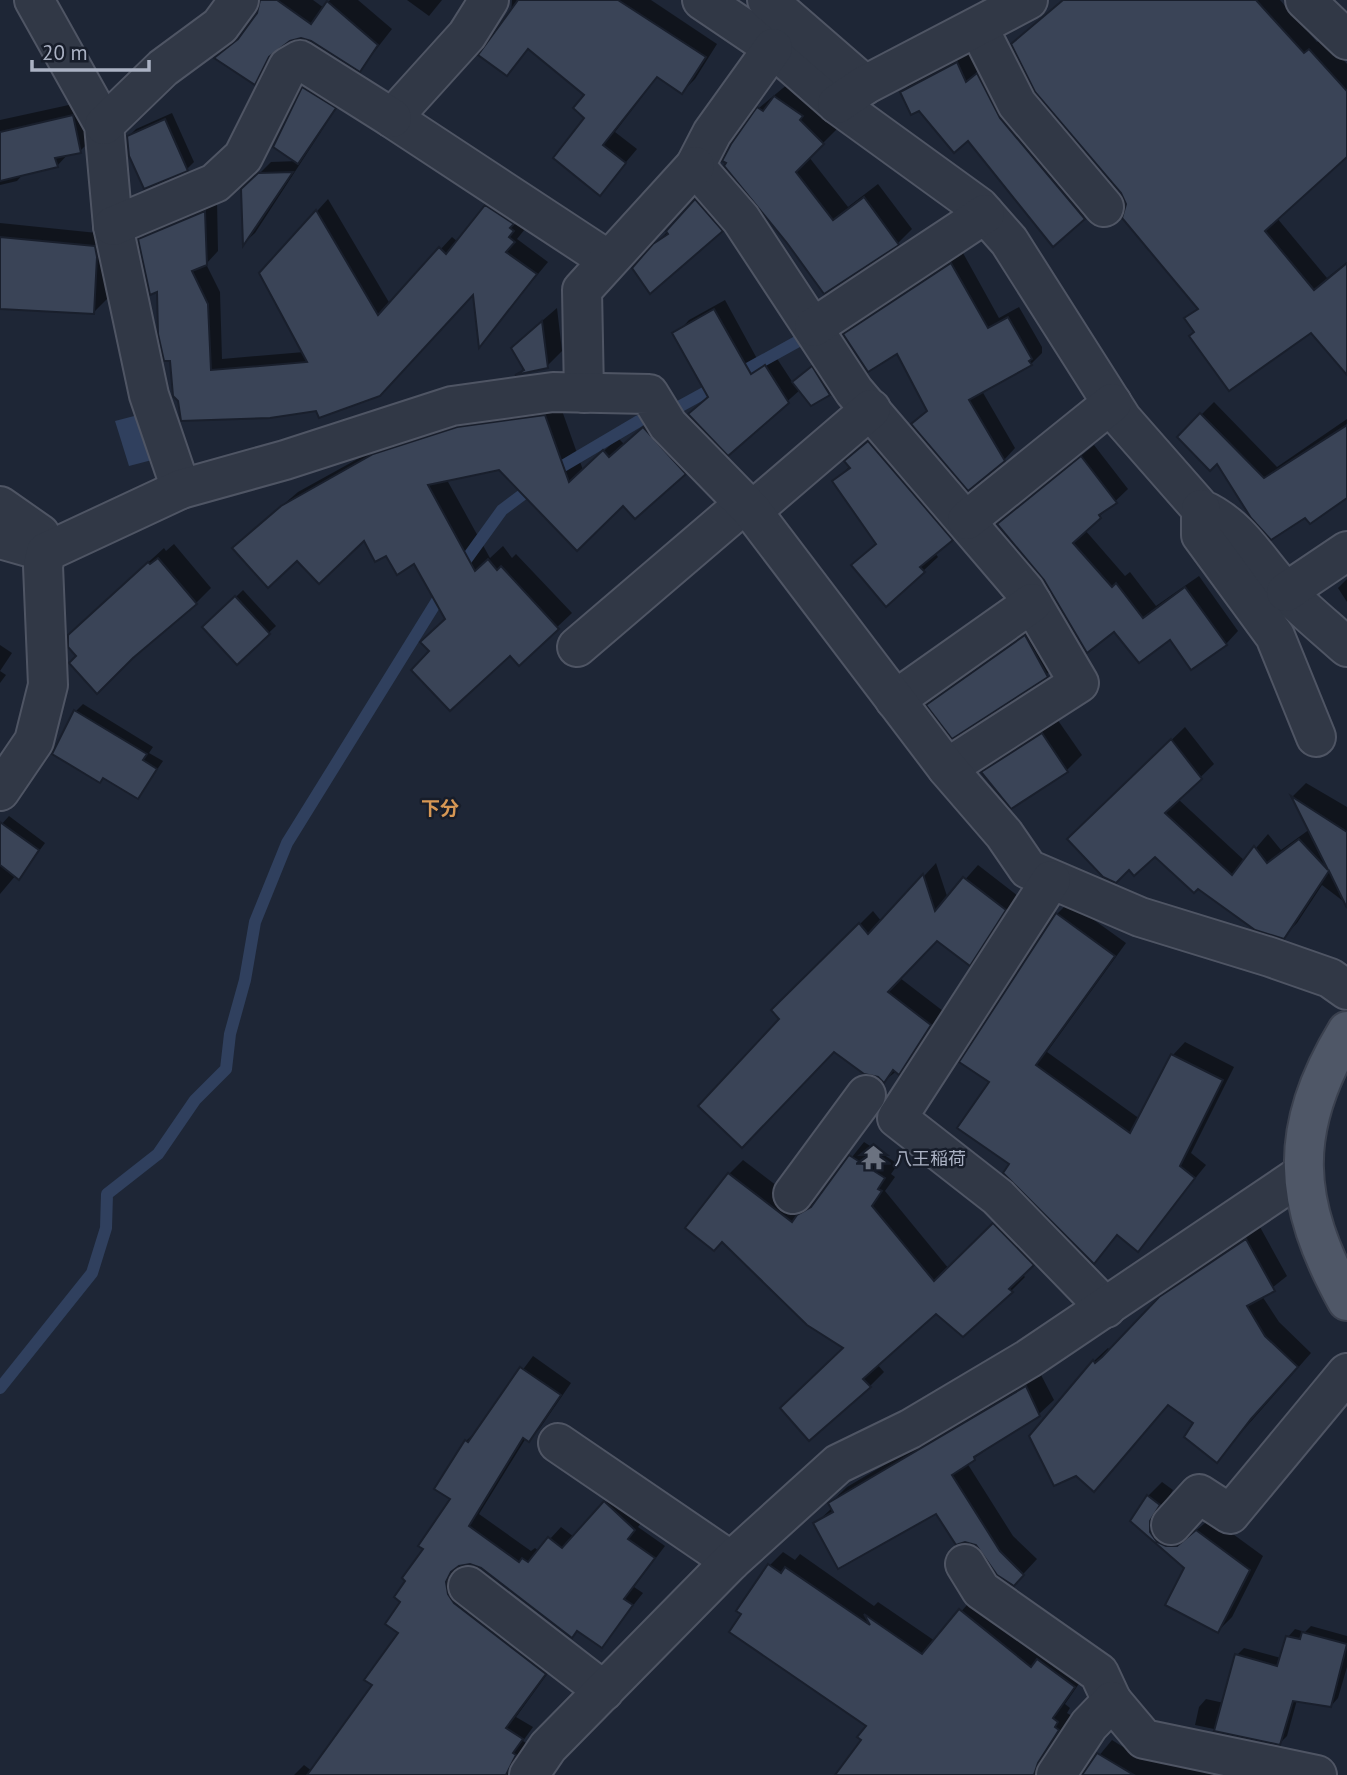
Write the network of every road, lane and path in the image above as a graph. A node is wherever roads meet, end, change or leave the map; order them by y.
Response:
1 (34, 0) edge
2 (239, 0) edge
3 (489, 0) edge
4 (702, 0) edge
5 (767, 0) edge
6 (1028, 0) edge
7 (1305, 0) edge
8 (978, 27) junction
9 (1347, 40) edge
10 (773, 48) junction
11 (851, 95) junction
12 (392, 118) junction
13 (104, 125) junction
14 (695, 166) junction
15 (1104, 207) dead end
16 (985, 214) junction
17 (113, 226) junction
18 (608, 260) junction
19 (814, 327) junction
20 (584, 393) junction
21 (1112, 403) junction
22 (870, 409) junction
23 (181, 489) junction
24 (0, 506) edge
25 (1201, 509) junction
26 (752, 511) junction
27 (968, 520) junction
28 (0, 539) edge
29 (1347, 551) edge
30 (46, 552) junction
31 (1286, 592) junction
32 (1032, 603) junction
33 (577, 647) dead end
34 (1347, 647) edge
35 (895, 700) junction
36 (1316, 737) dead end
37 (947, 768) junction
38 (0, 791) edge
39 (1051, 880) junction
40 (1347, 990) edge
41 (1347, 1031) edge
42 (897, 1118) junction
43 (1304, 1174) junction
44 (793, 1194) dead end
45 (1347, 1301) edge
46 (1106, 1308) junction
47 (1347, 1373) edge
48 (567, 1457) dead end
49 (1171, 1525) dead end
50 (732, 1561) junction
51 (965, 1564) dead end
52 (468, 1586) dead end
53 (604, 1691) junction
54 (1112, 1701) junction
55 (529, 1775) edge
56 (1056, 1775) edge
57 (1317, 1775) edge

1 - 13 street
2 - 13 street
3 - 12 street
4 - 10 street
5 - 11 street
6 - 8 street
7 - 9 street
8 - 11 street
8 - 15 street
10 - 11 street
10 - 14 street
11 - 16 street
12 - 17 street
12 - 18 street
13 - 17 street
14 - 18 street
14 - 19 street
16 - 19 street
16 - 21 street
17 - 23 street
18 - 20 street
19 - 22 street
20 - 23 street
20 - 26 street
21 - 25 street
21 - 27 street
22 - 26 street
22 - 27 street
23 - 30 street
24 - 30 street
25 - 31 street
25 - 36 street
26 - 33 street
26 - 35 street
27 - 32 street
28 - 30 street
29 - 31 street
30 - 38 street
31 - 34 street
32 - 35 street
32 - 37 street
35 - 37 street
37 - 39 street
39 - 40 street
39 - 42 street
41 - 43 main road
42 - 44 street
42 - 46 street
43 - 45 main road
43 - 46 street
46 - 50 street
47 - 49 street
48 - 50 street
50 - 53 street
51 - 54 street
52 - 53 street
53 - 55 street
54 - 56 street
54 - 57 street

